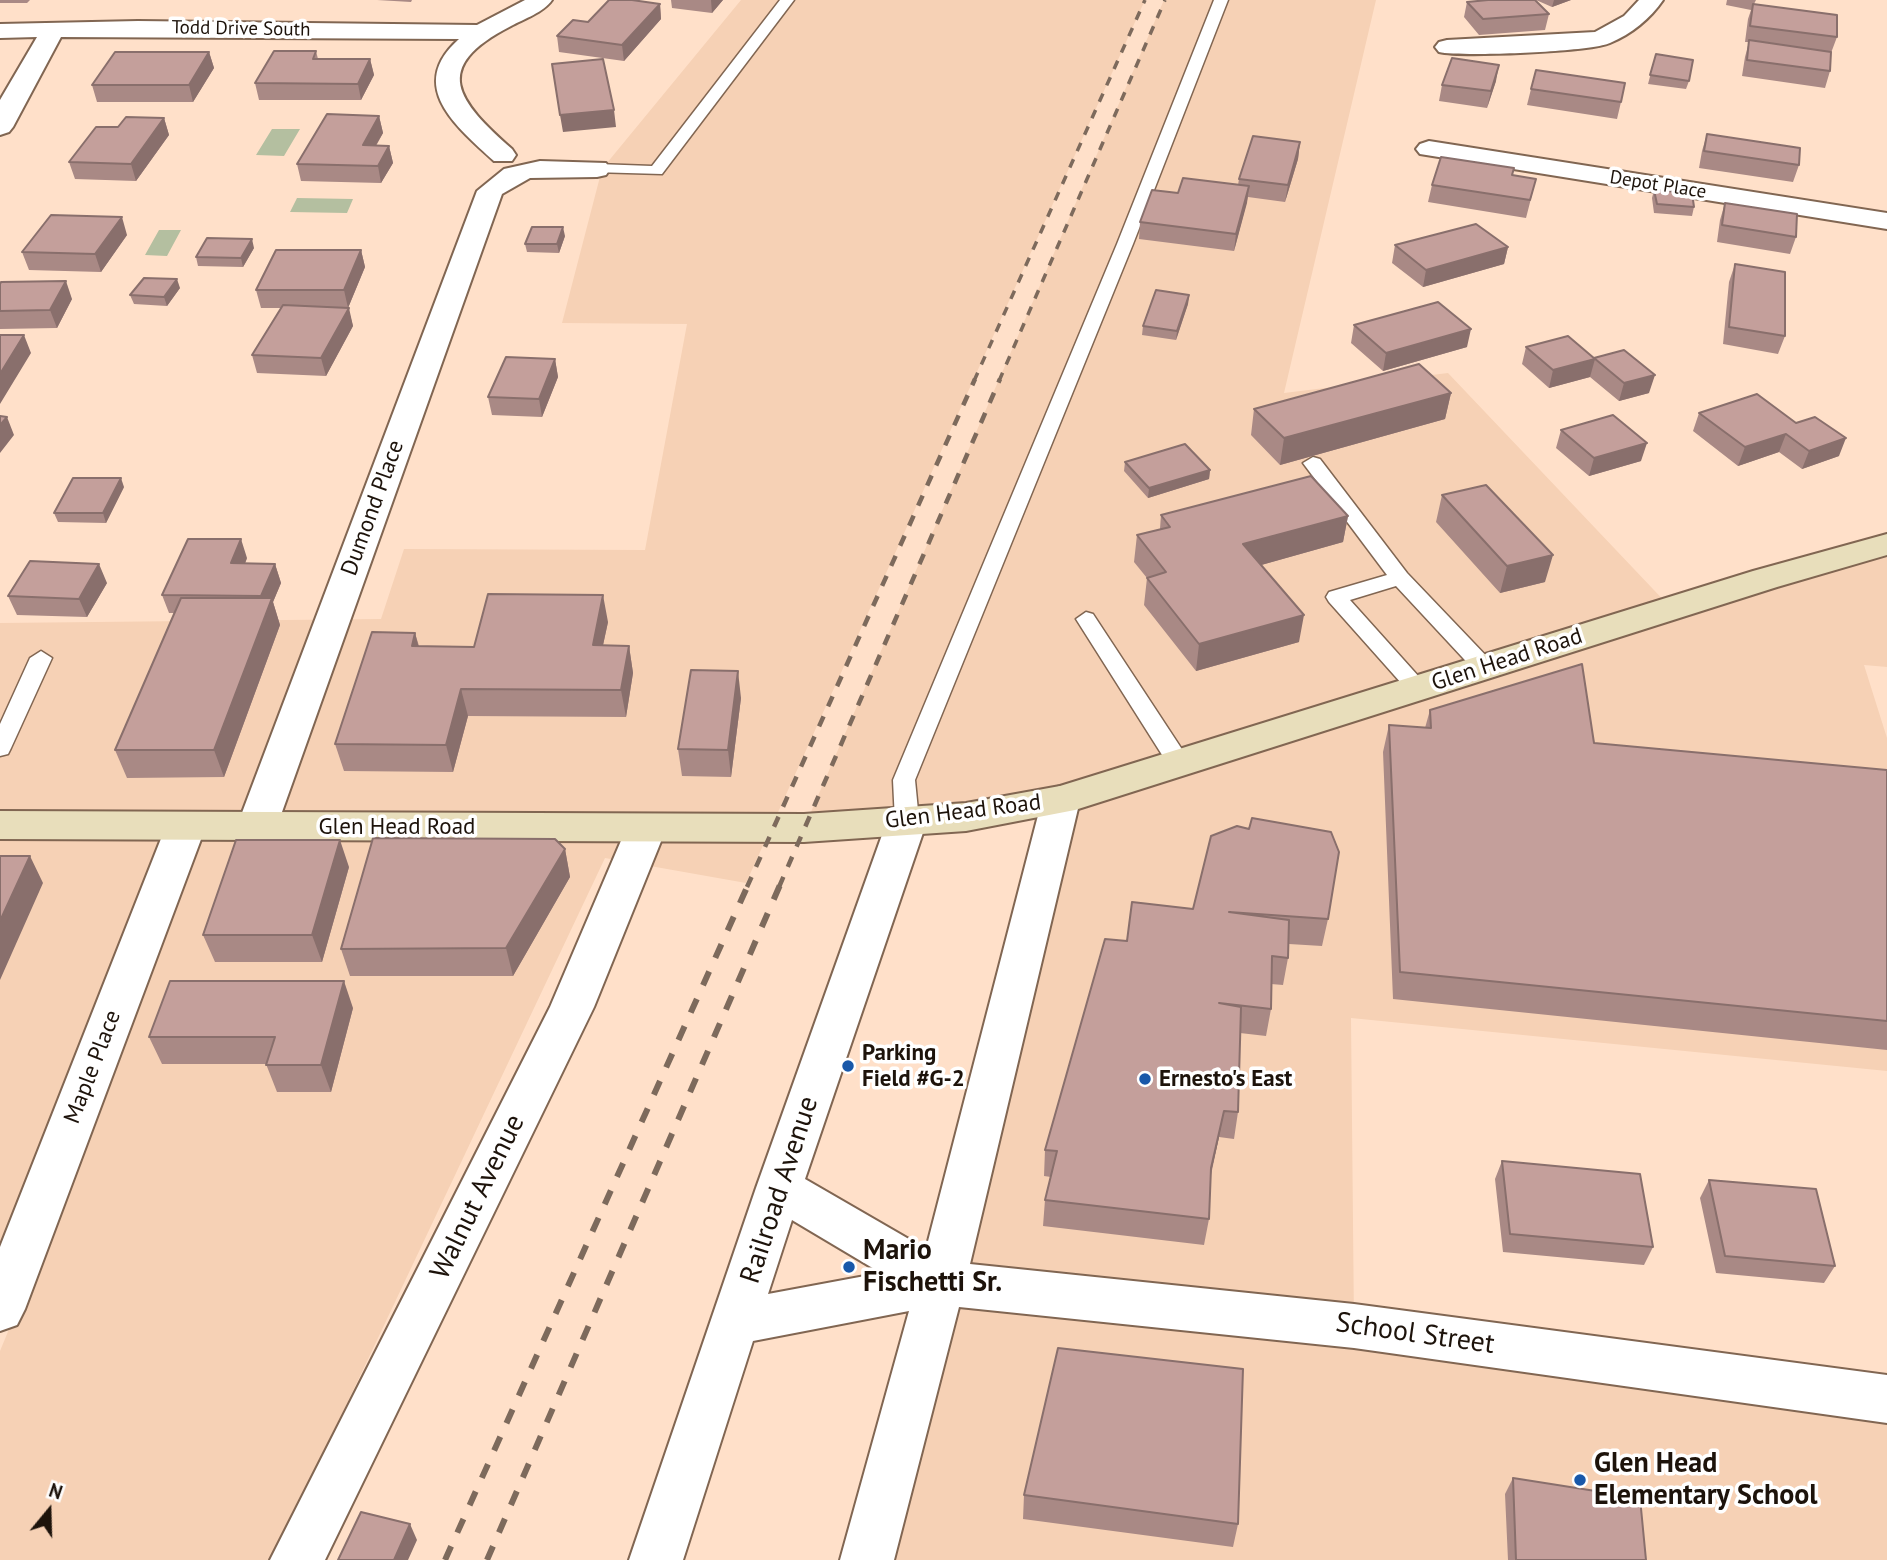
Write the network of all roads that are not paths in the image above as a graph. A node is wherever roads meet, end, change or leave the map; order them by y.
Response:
1 (541, 0) edge
2 (787, 0) edge
3 (1221, 0) edge
4 (1652, 0) edge
5 (0, 31) edge
6 (52, 31) junction
7 (481, 32) junction
8 (1447, 47) dead end
9 (0, 127) edge
10 (1429, 149) dead end
11 (503, 155) dead end
12 (597, 169) joint
13 (1887, 221) edge
14 (1313, 463) edge
15 (1887, 544) edge
16 (1400, 578) junction
17 (1086, 619) dead end
18 (41, 658) dead end
19 (1484, 667) junction
20 (1418, 688) junction
21 (0, 748) edge
22 (1179, 763) junction
23 (1061, 800) junction
24 (907, 821) junction
25 (0, 825) edge
26 (186, 825) junction
27 (257, 826) junction
28 (646, 829) junction
29 (779, 1188) junction
30 (941, 1283) junction
31 (0, 1309) edge
32 (737, 1322) junction
33 (1887, 1399) edge
34 (297, 1560) edge
35 (656, 1560) edge
36 (867, 1560) edge

1 - 7 street
2 - 12 lane
3 - 24 lane
4 - 8 street
5 - 6 street, Todd Drive South
6 - 7 street, Todd Drive South
6 - 9 street
7 - 11 street
10 - 13 street, Depot Place
12 - 27 street, Dumond Place
14 - 16 lane
15 - 19 main road, Glen Head Road
16 - 19 lane
16 - 20 lane
17 - 22 lane
18 - 21 lane
19 - 20 main road, Glen Head Road
20 - 22 main road, Glen Head Road
22 - 23 main road, Glen Head Road
23 - 24 main road, Glen Head Road
23 - 30 street
24 - 28 main road, Glen Head Road
24 - 29 street, Railroad Avenue
25 - 26 main road, Glen Head Road
26 - 27 main road, Glen Head Road
26 - 31 street, Maple Place
27 - 28 main road, Glen Head Road
28 - 34 street, Walnut Avenue
29 - 30 street, School Street
29 - 32 street, Railroad Avenue
30 - 32 street, School Street
30 - 33 street, School Street
30 - 36 street
32 - 35 street, Railroad Avenue

